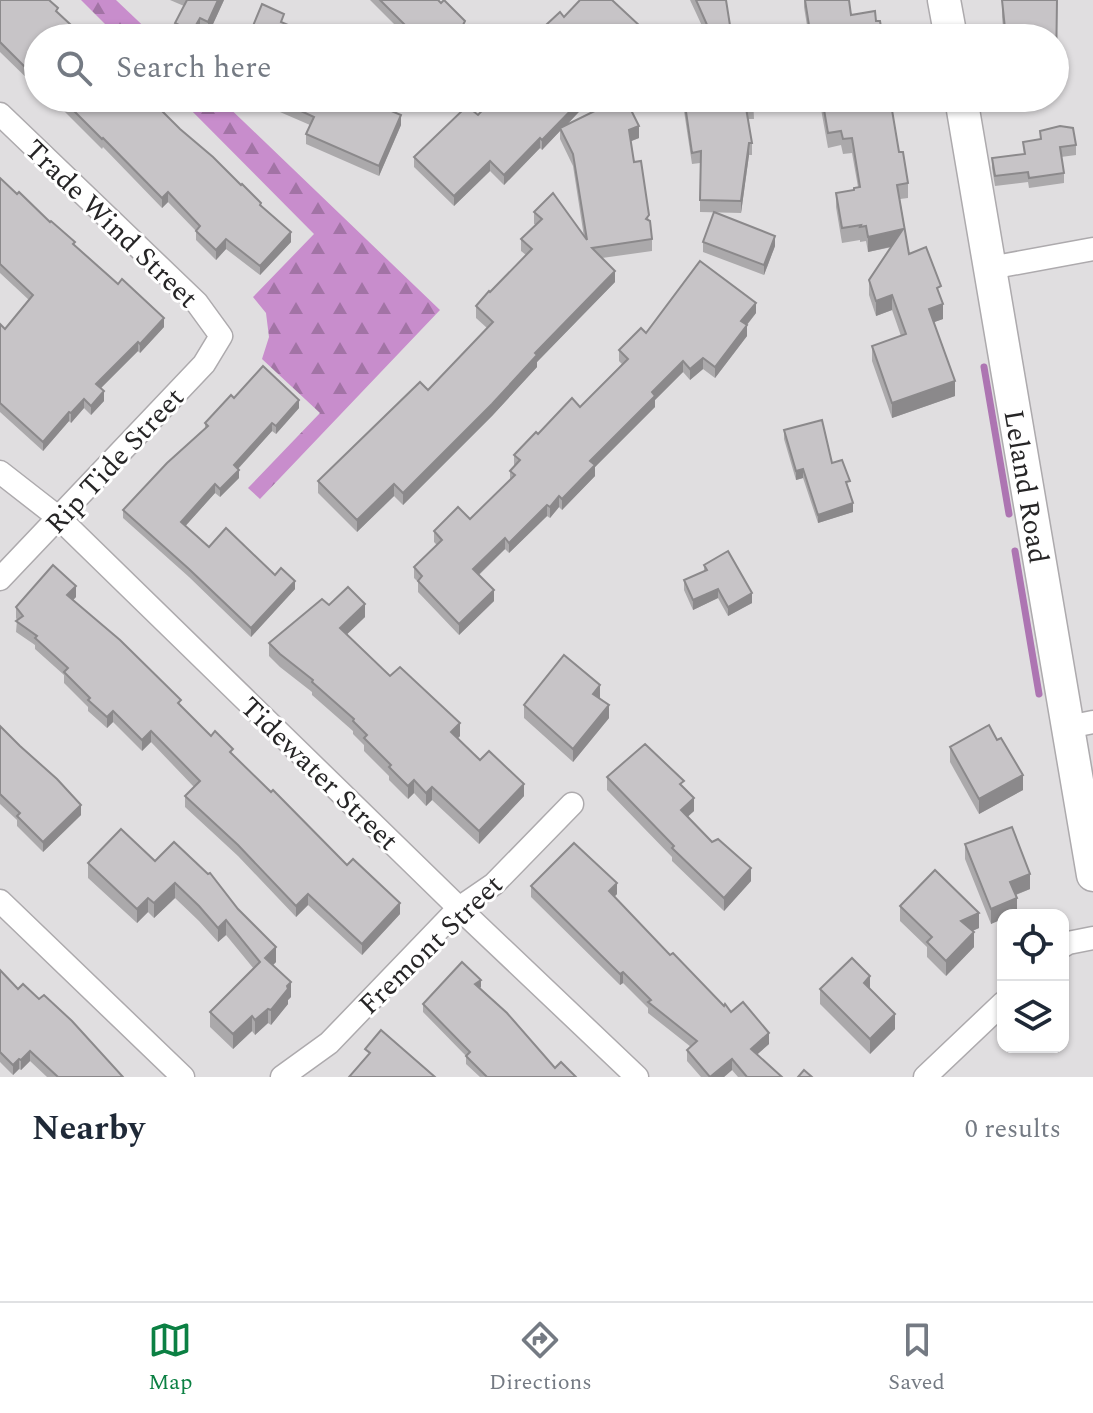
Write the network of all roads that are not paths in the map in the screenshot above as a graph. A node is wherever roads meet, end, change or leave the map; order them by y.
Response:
1 (944, 0) edge
2 (948, 24) edge
3 (963, 112) edge
4 (0, 114) edge
5 (1093, 249) edge
6 (990, 268) junction
7 (221, 336) joint
8 (0, 472) edge
9 (59, 518) junction
10 (0, 579) edge
11 (1081, 725) edge
12 (572, 804) dead end
13 (1093, 875) edge
14 (0, 901) edge
15 (459, 908) junction
16 (1093, 938) edge
17 (1069, 943) edge
18 (997, 1009) edge
19 (183, 1077) edge
20 (282, 1077) edge
21 (637, 1077) edge
22 (925, 1077) edge

1 - 2 main road
3 - 6 main road, Leland Road
4 - 7 street, Trade Wind Street
5 - 6 street
6 - 11 main road, Leland Road
7 - 9 street, Rip Tide Street
8 - 9 street, Tidewater Street
9 - 10 street, Rip Tide Street
9 - 15 street, Tidewater Street
11 - 13 main road, Leland Road
12 - 15 street, Fremont Street
14 - 19 street
15 - 20 street, Fremont Street
15 - 21 street, Tidewater Street
16 - 17 street
18 - 22 street

